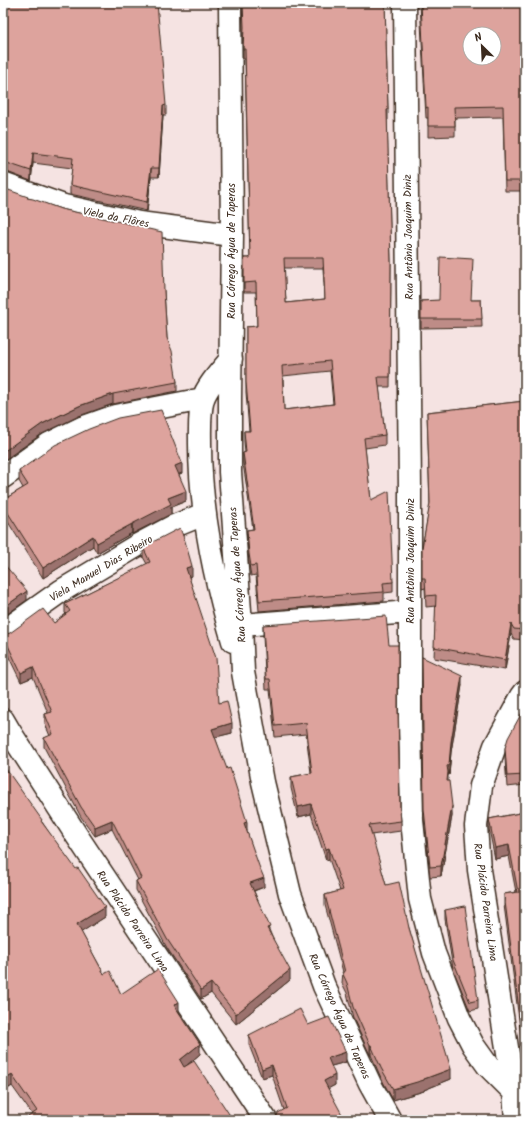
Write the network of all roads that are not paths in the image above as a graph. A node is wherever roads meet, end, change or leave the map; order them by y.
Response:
1 (230, 3) edge
2 (405, 3) edge
3 (3, 184) edge
4 (232, 235) junction
5 (231, 359) junction
6 (203, 399) junction
7 (3, 477) edge
8 (204, 514) junction
9 (410, 612) junction
10 (241, 625) junction
11 (3, 632) edge
12 (243, 672) junction
13 (525, 692) edge
14 (5, 728) edge
15 (514, 1092) junction
16 (266, 1120) edge
17 (390, 1120) edge
18 (516, 1120) edge

1 - 4 street, Rua Córrego Água de Taperas
2 - 9 street, Rua Antônio Joaquim Diniz
3 - 4 street, Viela da Flôres
4 - 5 street, Rua Córrego Água de Taperas
5 - 6 street
5 - 10 street, Rua Córrego Água de Taperas
6 - 7 street
6 - 8 street
8 - 11 street, Viela Manuel Dias Ribeiro
8 - 12 street
9 - 10 street
9 - 15 street, Rua Antônio Joaquim Diniz
10 - 12 street, Rua Córrego Água de Taperas
12 - 17 street, Rua Córrego Água de Taperas
13 - 15 street, Rua Plácido Parreira Lima
14 - 16 street, Rua Plácido Parreira Lima
15 - 18 street, Rua Plácido Parreira Lima

